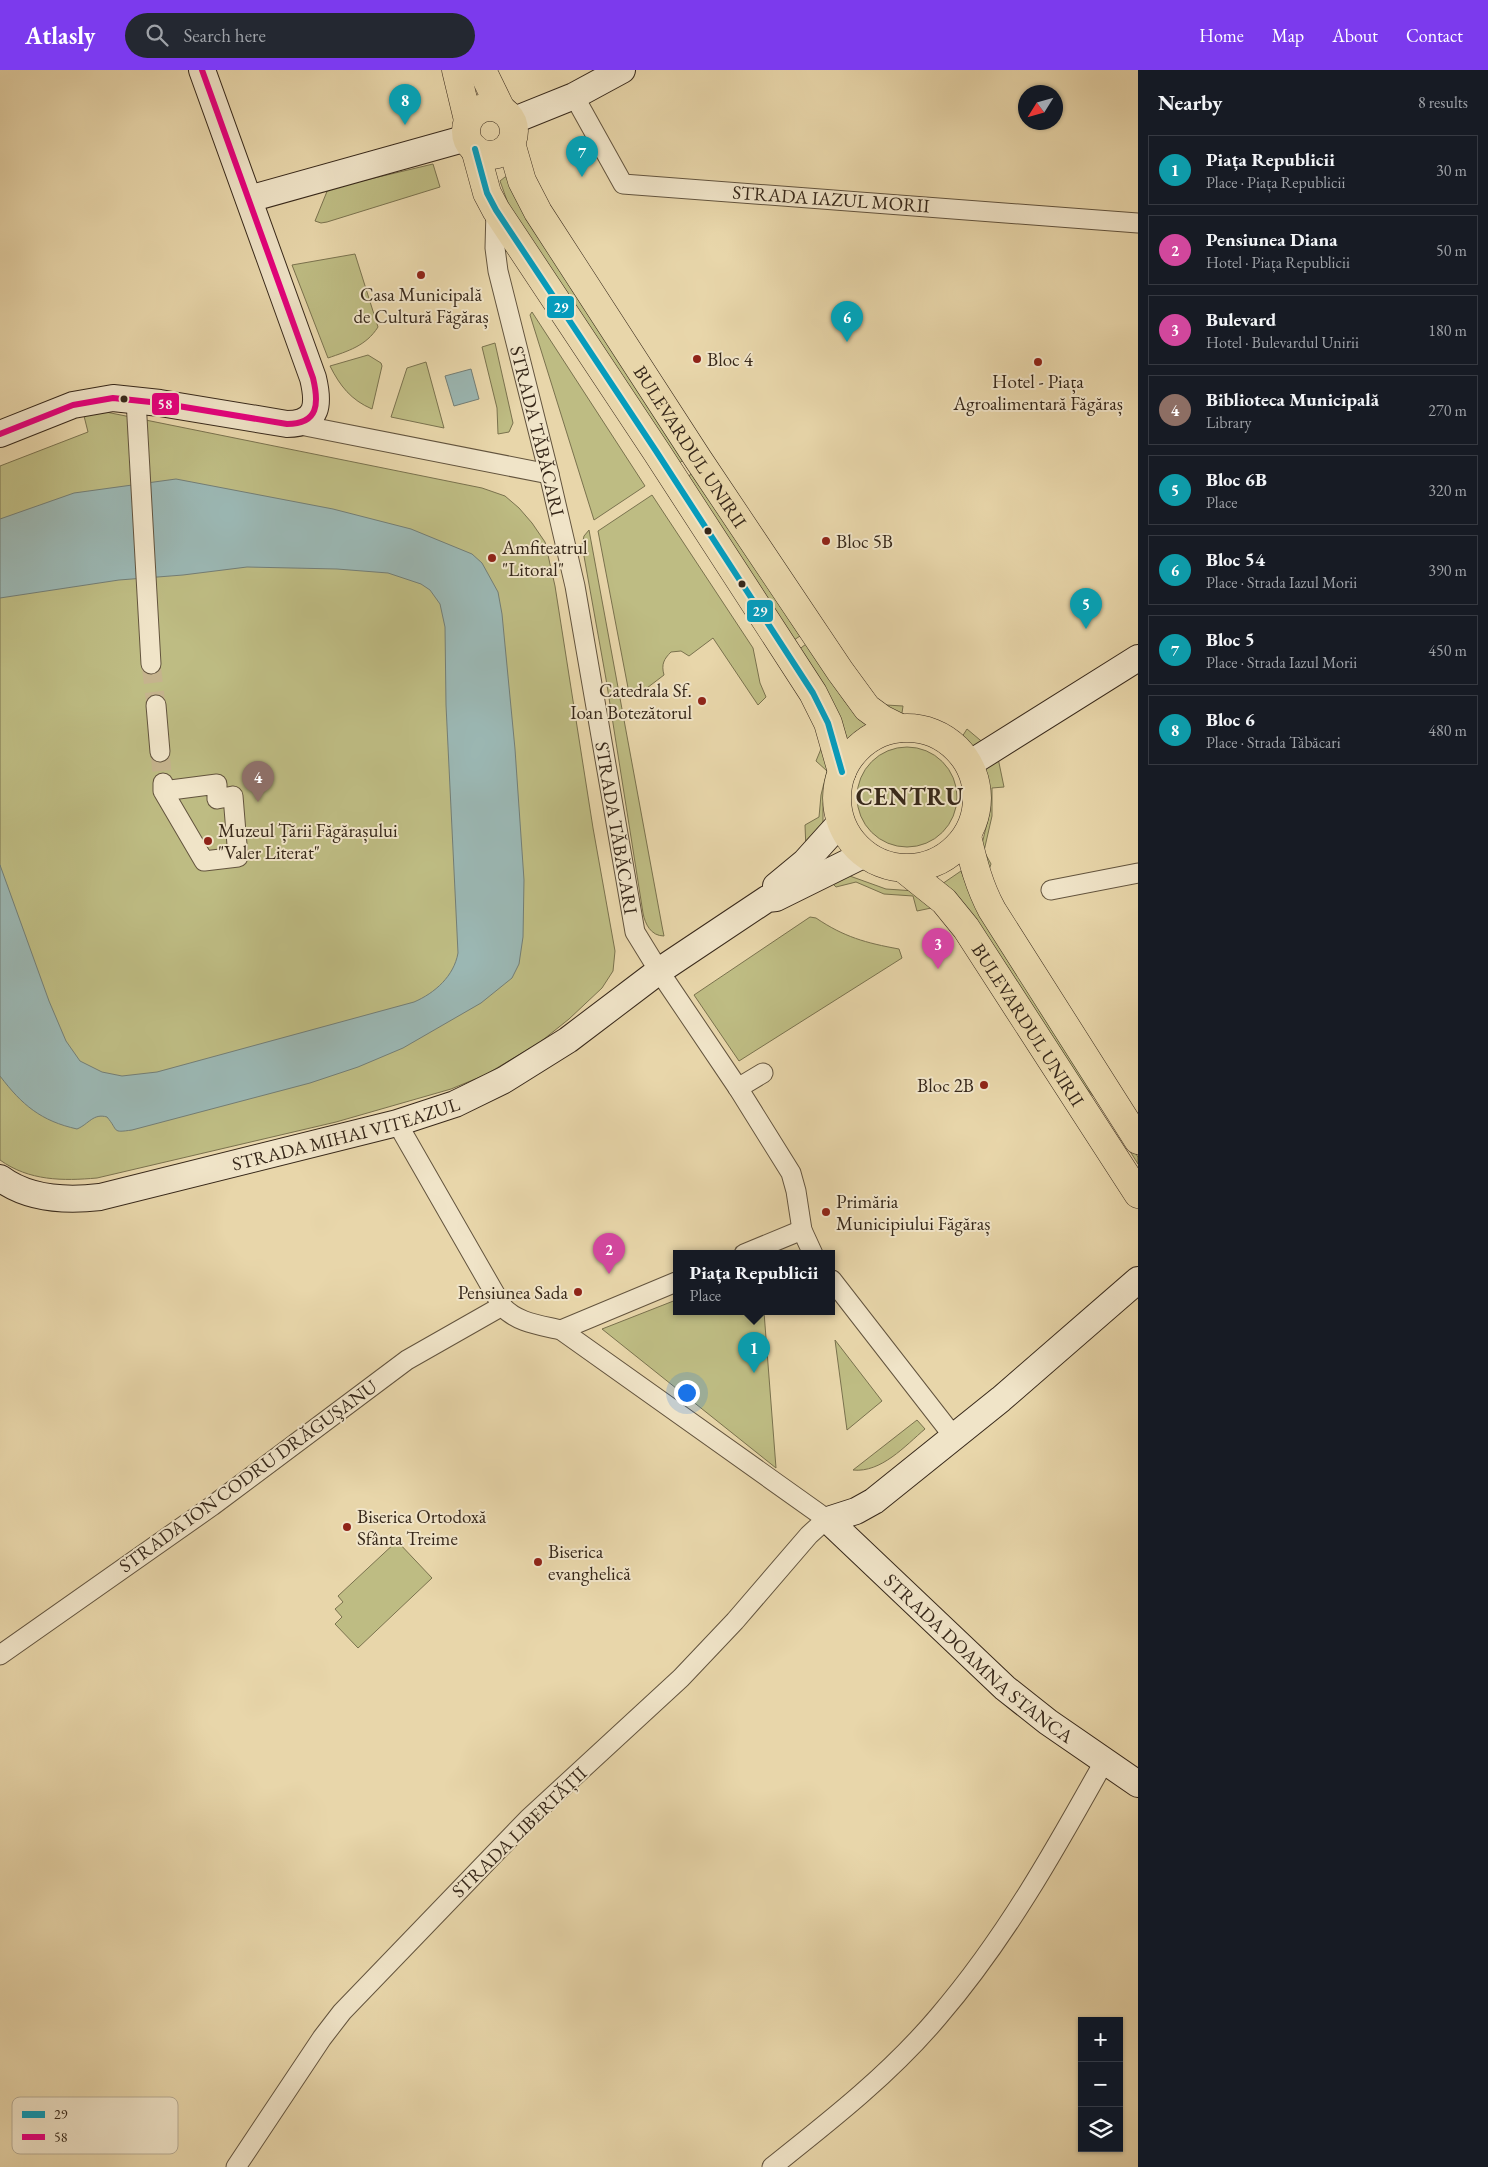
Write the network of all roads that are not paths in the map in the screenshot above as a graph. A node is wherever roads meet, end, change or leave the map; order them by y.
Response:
1 (202, 70) edge
2 (456, 70) edge
3 (482, 70) edge
4 (622, 70) edge
5 (574, 96) junction
6 (508, 124) junction
7 (470, 136) junction
8 (249, 199) junction
9 (496, 210) junction
10 (1138, 222) edge
11 (136, 400) junction
12 (296, 424) junction
13 (0, 434) edge
14 (549, 474) junction
15 (1138, 658) edge
16 (151, 664) tunnel mouth
17 (156, 705) tunnel mouth
18 (900, 728) junction
19 (160, 752) tunnel mouth
20 (969, 764) junction
21 (842, 772) junction
22 (163, 787) joint
23 (841, 822) junction
24 (967, 836) junction
25 (865, 854) junction
26 (904, 869) junction
27 (1138, 873) edge
28 (1051, 890) dead end
29 (767, 899) junction
30 (658, 971) junction
31 (763, 1073) dead end
32 (738, 1088) junction
33 (397, 1123) junction
34 (1138, 1140) edge
35 (0, 1178) edge
36 (1138, 1194) edge
37 (802, 1230) junction
38 (754, 1250) edge
39 (811, 1250) edge
40 (1138, 1280) edge
41 (673, 1283) edge
42 (835, 1284) edge
43 (502, 1306) junction
44 (561, 1330) junction
45 (954, 1437) junction
46 (828, 1520) junction
47 (1, 1653) edge
48 (1104, 1760) junction
49 (1138, 1784) edge
50 (236, 2167) edge
51 (772, 2167) edge

1 - 8 street
2 - 7 main road
3 - 6 main road
4 - 5 street
5 - 6 street
5 - 10 street, STRADA IAZUL MORII
6 - 7 main road
6 - 7 main road
6 - 18 main road, BULEVARDUL UNIRII
7 - 8 street
7 - 9 main road, BULEVARDUL UNIRII
8 - 12 street
9 - 14 street, STRADA TĂBĂCARI
9 - 21 main road, BULEVARDUL UNIRII
11 - 12 street
11 - 13 street
11 - 16 street
12 - 14 street
14 - 30 street, STRADA TĂBĂCARI
15 - 20 street
17 - 19 street
18 - 20 main road, BULEVARDUL UNIRII
18 - 21 main road, BULEVARDUL UNIRII
20 - 24 main road, BULEVARDUL UNIRII
21 - 23 main road, BULEVARDUL UNIRII
22 - 22 street
23 - 25 main road, BULEVARDUL UNIRII
23 - 29 street
24 - 26 main road, BULEVARDUL UNIRII
24 - 34 main road, BULEVARDUL UNIRII
25 - 26 main road, BULEVARDUL UNIRII
25 - 29 street
26 - 36 main road, BULEVARDUL UNIRII
27 - 28 street
29 - 30 street, STRADA MIHAI VITEAZUL
30 - 32 street, STRADA TĂBĂCARI
30 - 33 street, STRADA MIHAI VITEAZUL
31 - 32 street
32 - 37 street, STRADA TĂBĂCARI
33 - 35 street, STRADA MIHAI VITEAZUL
33 - 43 street
37 - 38 street
37 - 39 street, STRADA TĂBĂCARI
40 - 45 street
41 - 44 street
42 - 45 street
43 - 44 street
43 - 47 street, STRADA ION CODRU DRĂGUŞANU
44 - 46 street
45 - 46 street
46 - 48 street, STRADA DOAMNA STANCA
46 - 50 street, STRADA LIBERTĂȚII
48 - 49 street, STRADA DOAMNA STANCA
48 - 51 street

